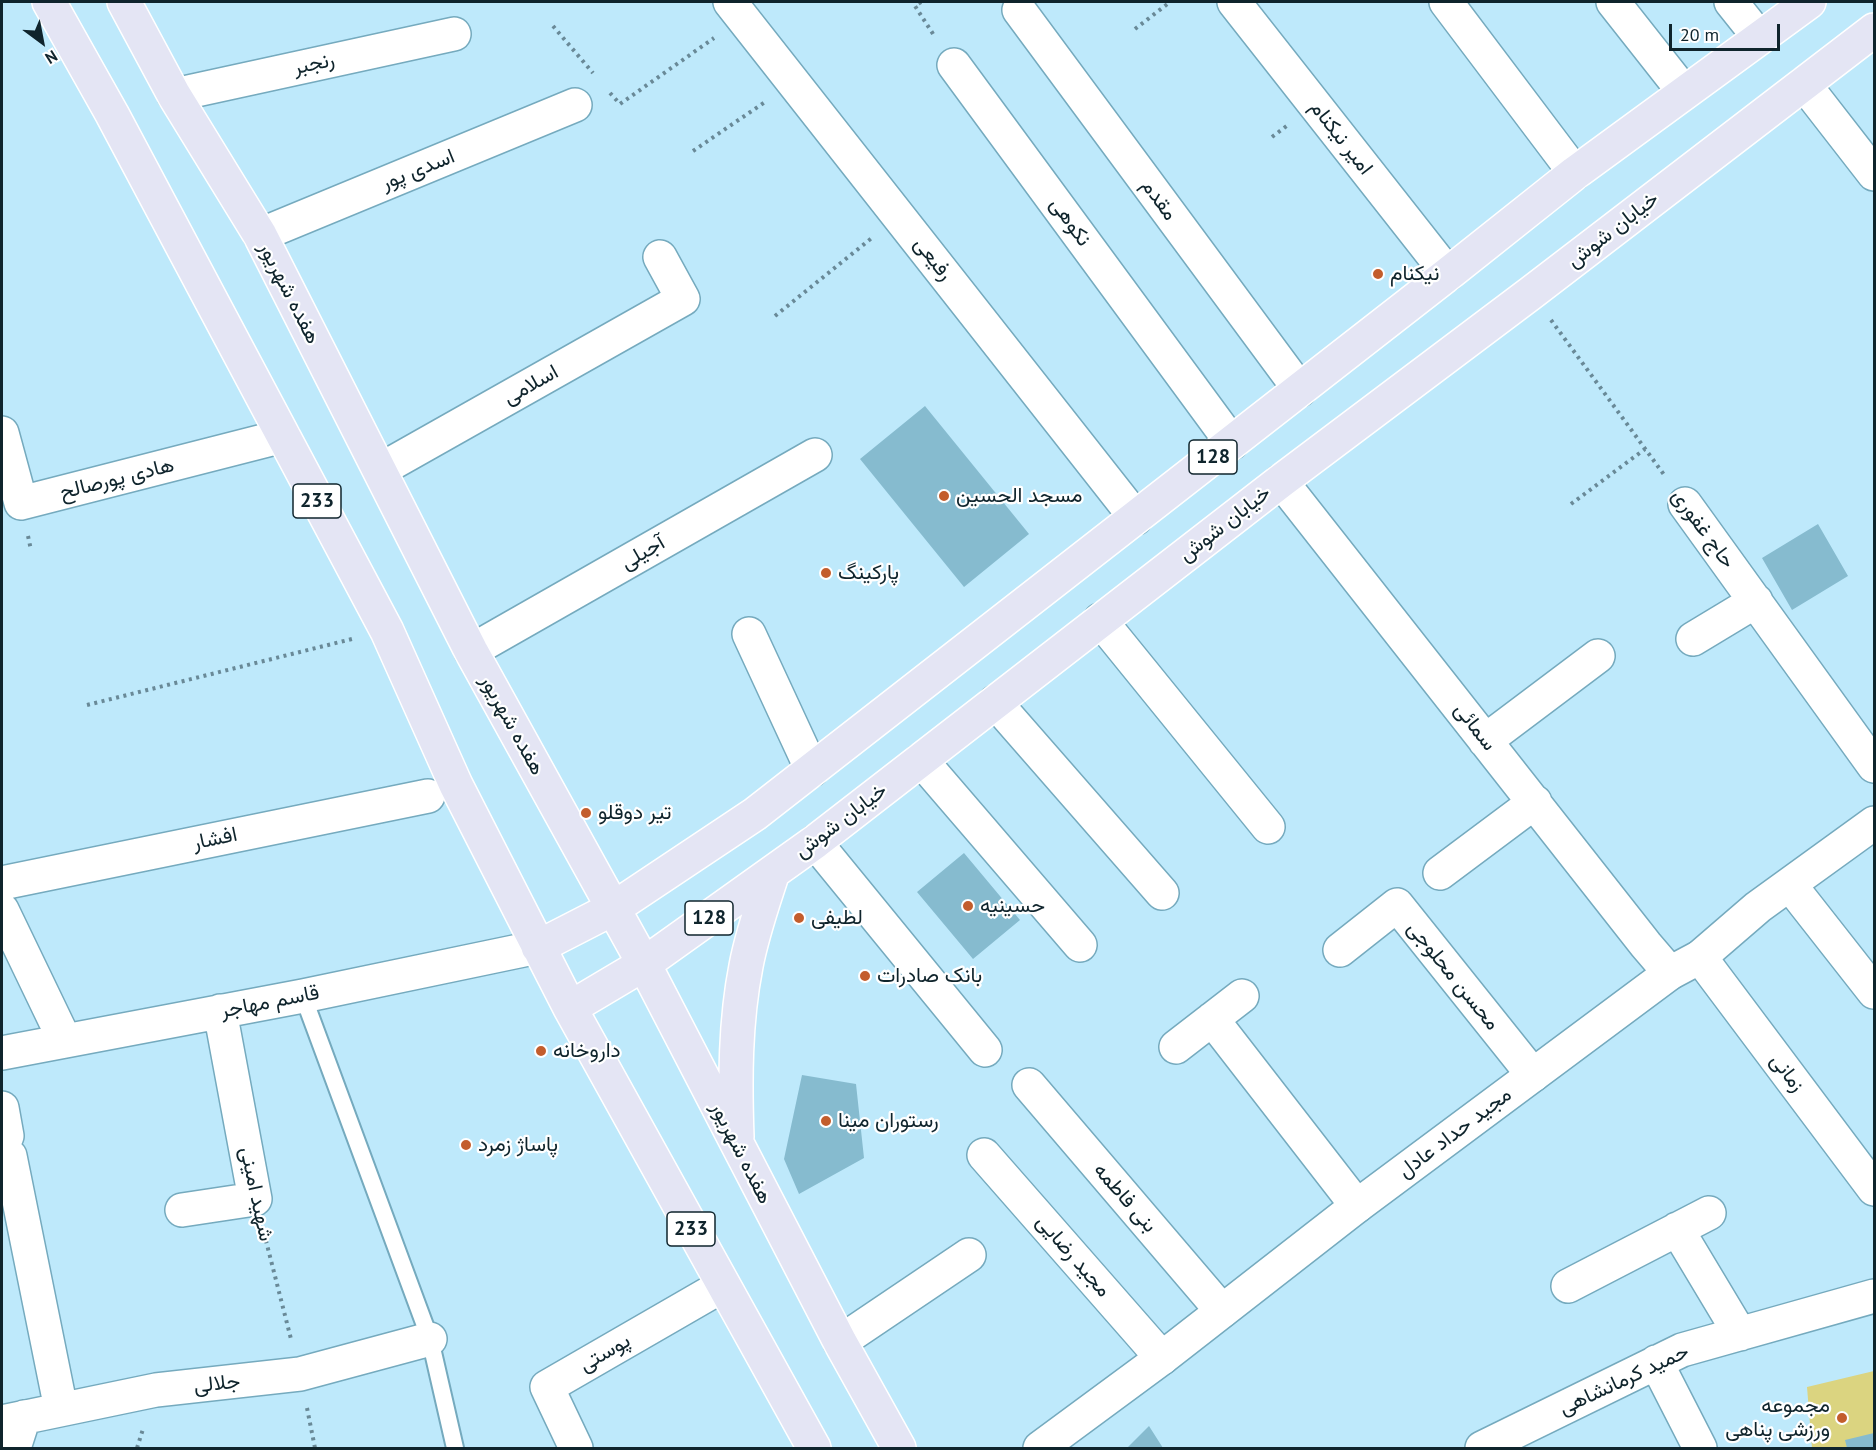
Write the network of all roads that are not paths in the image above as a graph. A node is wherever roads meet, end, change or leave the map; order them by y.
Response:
1 (49, 2) edge
2 (124, 2) edge
3 (1234, 2) edge
4 (1446, 2) edge
5 (1613, 2) edge
6 (1731, 2) edge
7 (1809, 2) edge
8 (736, 10) edge
9 (1019, 10) dead end
10 (1875, 30) edge
11 (453, 34) dead end
12 (1759, 37) junction
13 (954, 65) road end
14 (1804, 84) junction
15 (1684, 92) junction
16 (174, 95) junction
17 (575, 105) dead end
18 (1575, 173) junction
19 (1875, 174) edge
20 (260, 235) junction
21 (660, 257) dead end
22 (1448, 274) junction
23 (1300, 390) junction
24 (2, 433) edge
25 (283, 436) junction
26 (1232, 443) junction
27 (815, 455) dead end
28 (380, 470) junction
29 (1281, 481) junction
30 (1685, 504) road end
31 (1136, 518) junction
32 (1756, 602) junction
33 (1100, 620) junction
34 (749, 634) dead end
35 (1693, 639) dead end
36 (471, 651) junction
37 (1598, 656) dead end
38 (995, 702) junction
39 (1485, 741) junction
40 (921, 760) junction
41 (1875, 766) edge
42 (812, 770) junction
43 (428, 796) dead end
44 (1535, 802) junction
45 (1875, 823) edge
46 (1268, 827) dead end
47 (815, 842) junction
48 (773, 872) junction
49 (1440, 873) dead end
50 (2, 883) edge
51 (1790, 885) junction
52 (1161, 893) dead end
53 (614, 908) junction
54 (2, 910) edge
55 (1080, 945) dead end
56 (538, 947) junction
57 (1340, 950) dead end
58 (1700, 957) junction
59 (644, 964) junction
60 (1670, 973) junction
61 (1875, 992) edge
62 (303, 996) junction
63 (1242, 996) dead end
64 (570, 1008) junction
65 (220, 1011) junction
66 (1212, 1019) junction
67 (65, 1041) junction
68 (1176, 1047) dead end
69 (985, 1050) dead end
70 (2, 1053) edge
71 (1533, 1075) junction
72 (1029, 1085) dead end
73 (6, 1133) edge
74 (738, 1148) junction
75 (984, 1155) dead end
76 (1875, 1189) edge
77 (1357, 1206) junction
78 (183, 1210) dead end
79 (1709, 1214) dead end
80 (1677, 1229) junction
81 (969, 1255) dead end
82 (722, 1286) junction
83 (1568, 1286) dead end
84 (1875, 1296) edge
85 (1222, 1311) junction
86 (1740, 1334) junction
87 (430, 1340) junction
88 (840, 1342) junction
89 (1162, 1358) junction
90 (1656, 1362) junction
91 (61, 1409) junction
92 (13, 1420) edge
93 (14, 1449) edge
94 (455, 1449) edge
95 (576, 1449) edge
96 (814, 1449) edge
97 (899, 1449) edge
98 (1040, 1449) edge
99 (1482, 1449) edge
100 (1700, 1449) edge

1 - 25 main road, 233
2 - 16 main road, هفده شهریور
3 - 22 street, امیر نیکنام
4 - 18 street
5 - 15 street
6 - 12 street
7 - 12 main road, 128
8 - 31 street, رفیعی
9 - 23 street, مقدم
10 - 14 main road, خیابان شوش / 128
11 - 16 street, رنجبر
12 - 15 main road, 128
13 - 26 street, نکوهی
14 - 19 street
14 - 29 main road, خیابان شوش / 128
15 - 18 main road, 128
16 - 20 main road, هفده شهریور
17 - 20 street, اسدی پور
18 - 22 main road, 128
20 - 28 main road, هفده شهریور
21 - 28 street, اسلامی
22 - 23 main road, 128
23 - 26 main road, 128
24 - 25 street, هادی پورصالح
25 - 56 main road, 233
26 - 31 main road, 128
27 - 36 street, آجیلی
28 - 36 main road, هفده شهریور
29 - 33 main road, خیابان شوش / 128
29 - 39 street, سمائی
30 - 32 street, حاج غفوری
31 - 42 main road, 128
32 - 35 street
32 - 41 street, حاج غفوری
33 - 38 main road, خیابان شوش / 128
33 - 46 street
34 - 42 street
36 - 53 main road, هفده شهریور
37 - 39 street
38 - 40 main road, خیابان شوش / 128
38 - 52 street
39 - 44 street, سمائی
40 - 47 main road, خیابان شوش / 128
40 - 55 street
42 - 53 main road, 128
43 - 50 street, افشار
44 - 49 street
44 - 60 street, سمائی
45 - 51 street, مجید حداد عادل
47 - 48 main road, خیابان شوش / 128
47 - 69 street
48 - 59 main road, خیابان شوش / 128
48 - 74 main road
51 - 58 street, مجید حداد عادل
51 - 61 street
53 - 56 main road
53 - 59 main road, هفده شهریور
54 - 67 street
56 - 62 street, قاسم مهاجر
56 - 64 main road, 233
57 - 71 street, محسن محلوجی
58 - 60 street, مجید حداد عادل
58 - 76 street, زمانی
59 - 64 main road, خیابان شوش
59 - 74 main road, هفده شهریور
60 - 71 street, مجید حداد عادل
62 - 65 street, قاسم مهاجر
62 - 87 lane
63 - 66 street
64 - 82 main road, 233
65 - 67 street, قاسم مهاجر
65 - 78 street, شهید امینی
66 - 68 street
66 - 77 street
67 - 70 street, قاسم مهاجر
71 - 77 street, مجید حداد عادل
72 - 85 street, بنی فاطمه
73 - 91 street
74 - 88 main road, هفده شهریور
75 - 89 street, مجید رضایی
77 - 85 street, مجید حداد عادل
79 - 80 street
80 - 83 street
80 - 86 street
81 - 88 street
82 - 95 street, پوستی
82 - 96 main road, 233
84 - 86 street, حمید کرمانشاهی
85 - 89 street, مجید حداد عادل
86 - 90 street, حمید کرمانشاهی
87 - 91 street, جلالی
87 - 94 lane
88 - 97 main road, هفده شهریور
89 - 98 street, مجید حداد عادل
90 - 99 street, حمید کرمانشاهی
90 - 100 street
91 - 92 street, جلالی
92 - 93 street

